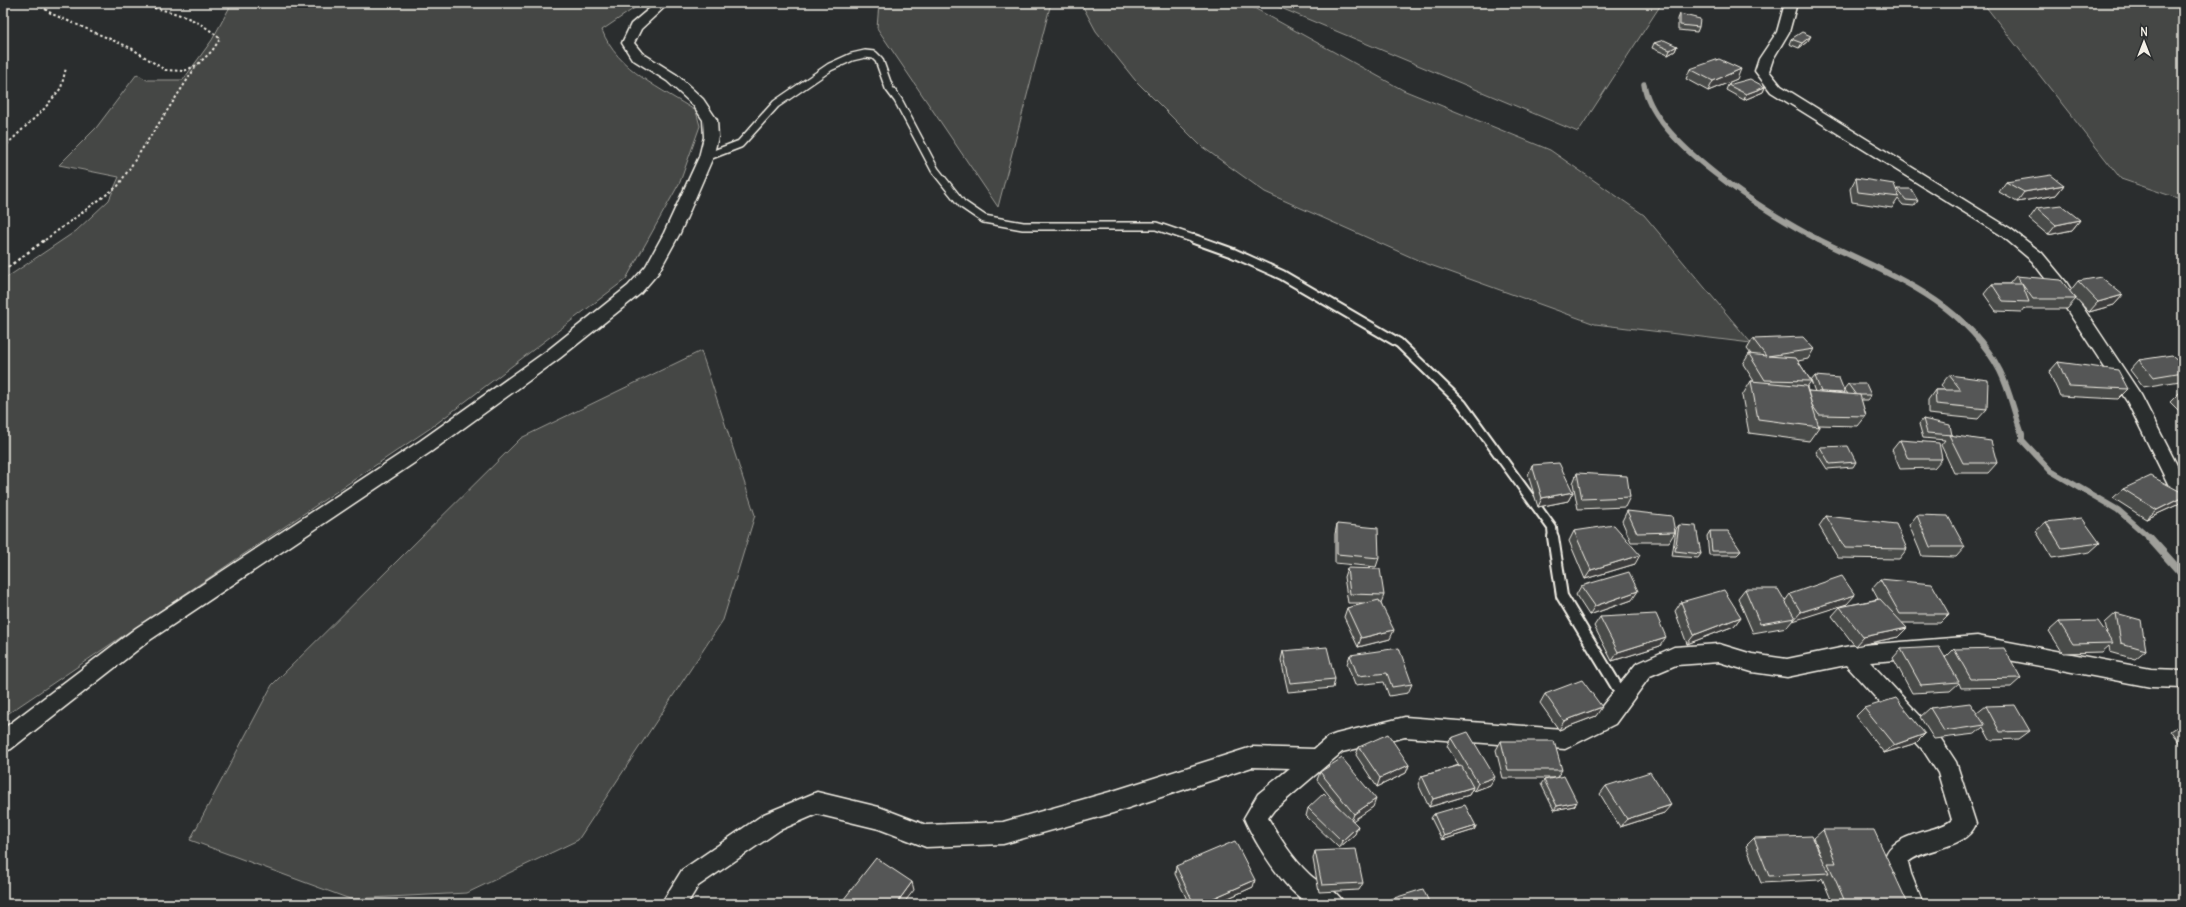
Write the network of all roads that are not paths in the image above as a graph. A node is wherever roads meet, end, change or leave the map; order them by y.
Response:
1 (663, 3) edge
2 (1791, 3) edge
3 (706, 157) junction
4 (2183, 495) edge
5 (1850, 655) junction
6 (2183, 679) edge
7 (1623, 697) junction
8 (3, 742) edge
9 (1315, 759) junction
10 (673, 904) edge
11 (1332, 904) edge
12 (1911, 904) edge

1 - 3 street
2 - 4 street
3 - 7 lane
3 - 8 street
5 - 6 street
5 - 7 street
5 - 12 street
7 - 9 street
9 - 10 street
9 - 11 street

